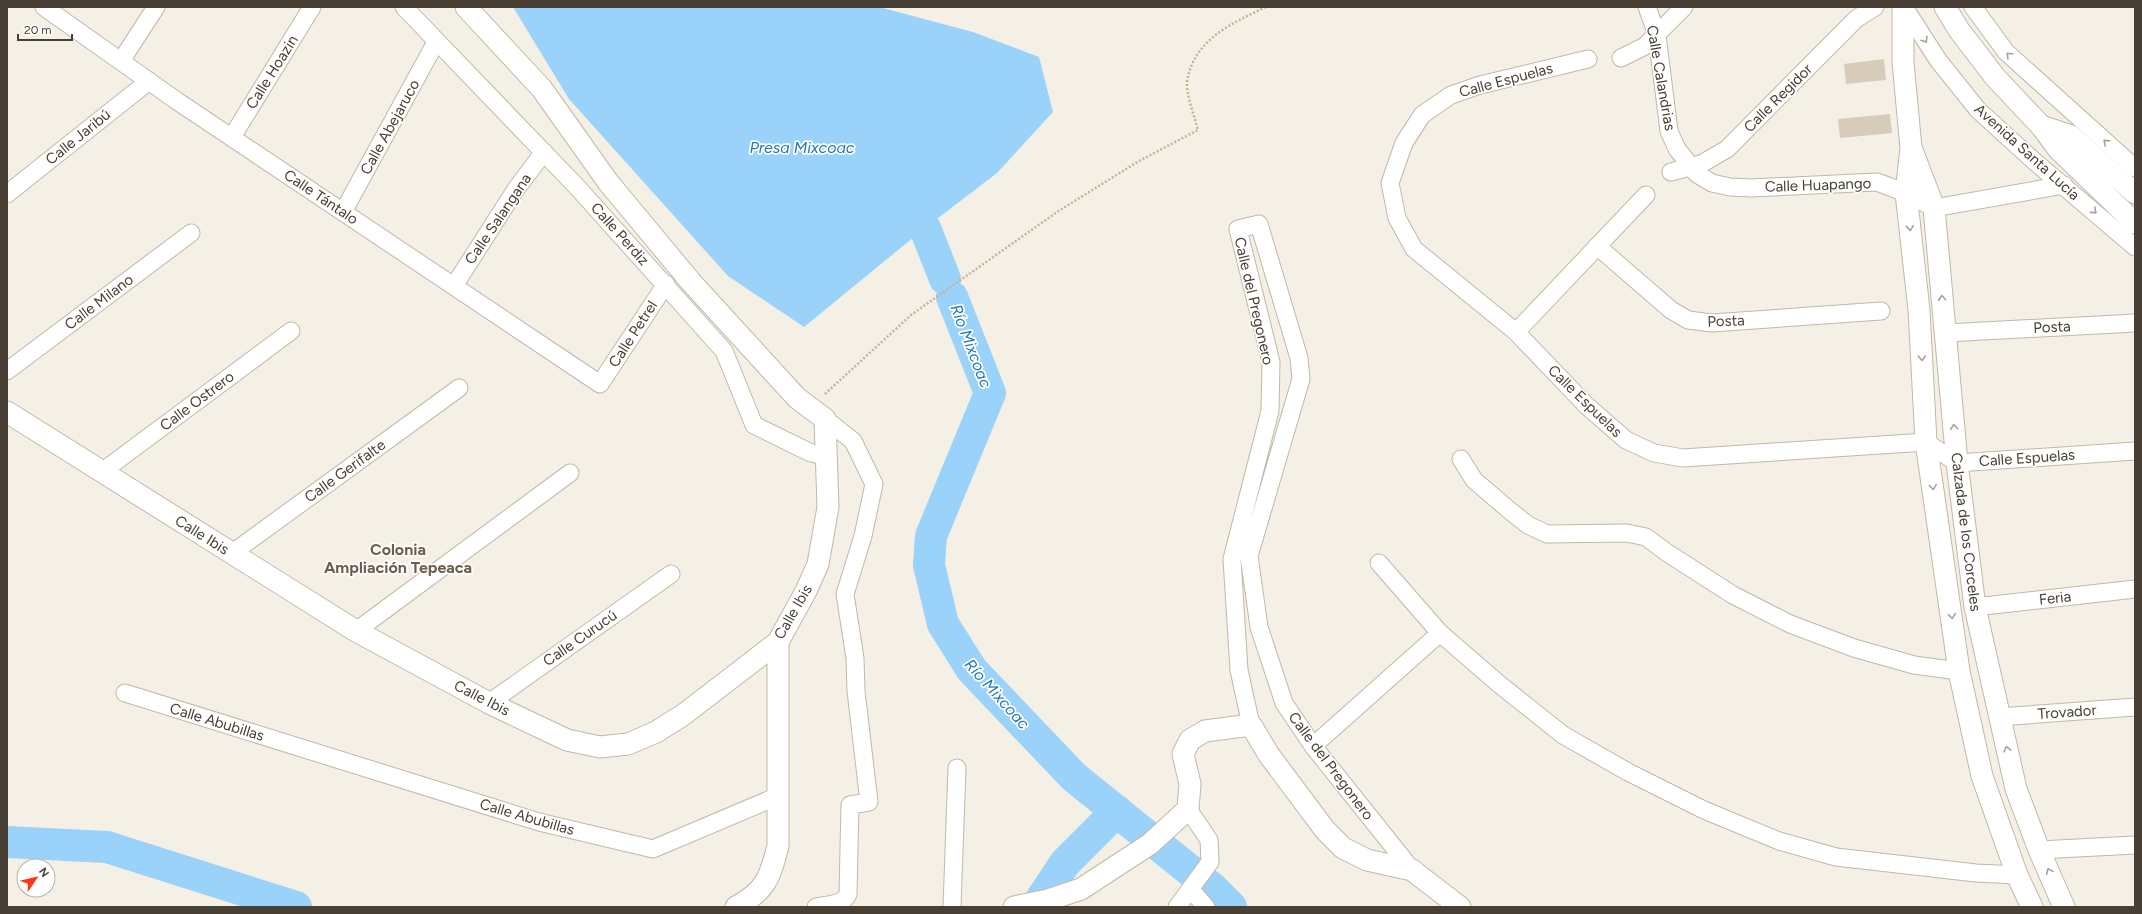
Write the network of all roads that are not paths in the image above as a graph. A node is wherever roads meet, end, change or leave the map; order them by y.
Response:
1 (44, 7) edge
2 (156, 7) edge
3 (312, 7) edge
4 (404, 7) edge
5 (466, 7) edge
6 (1647, 7) edge
7 (1684, 7) edge
8 (1875, 7) edge
9 (1904, 7) edge
10 (1945, 7) edge
11 (1973, 7) edge
12 (1657, 35) junction
13 (436, 42) junction
14 (1621, 58) dead end
15 (1588, 59) dead end
16 (121, 61) junction
17 (149, 81) junction
18 (2041, 126) junction
19 (232, 137) junction
20 (1911, 148) junction
21 (544, 152) junction
22 (1691, 168) junction
23 (2135, 168) edge
24 (1671, 172) dead end
25 (2064, 185) junction
26 (2135, 192) edge
27 (1906, 193) junction
28 (7, 194) edge
29 (1646, 195) dead end
30 (1934, 208) junction
31 (343, 212) junction
32 (2135, 223) edge
33 (191, 233) dead end
34 (1597, 246) junction
35 (2135, 247) edge
36 (666, 284) junction
37 (454, 286) junction
38 (1881, 311) dead end
39 (2135, 323) edge
40 (291, 331) dead end
41 (1516, 332) junction
42 (1946, 334) junction
43 (7, 371) edge
44 (600, 384) joint
45 (459, 388) dead end
46 (7, 412) edge
47 (822, 430) junction
48 (1926, 442) junction
49 (2135, 451) edge
50 (1461, 459) dead end
51 (1957, 463) junction
52 (103, 471) junction
53 (570, 473) dead end
54 (231, 554) junction
55 (1379, 563) dead end
56 (671, 574) dead end
57 (2135, 589) edge
58 (1975, 607) junction
59 (356, 631) junction
60 (1440, 633) junction
61 (778, 642) junction
62 (1960, 671) junction
63 (125, 693) dead end
64 (488, 703) junction
65 (2135, 707) edge
66 (1999, 717) junction
67 (1251, 725) junction
68 (1314, 746) junction
69 (957, 768) dead end
70 (778, 796) junction
71 (1188, 809) junction
72 (2135, 845) edge
73 (2039, 850) junction
74 (1412, 870) junction
75 (2016, 875) junction
76 (1191, 889) junction
77 (736, 907) edge
78 (816, 907) edge
79 (952, 907) edge
80 (1014, 907) edge
81 (1177, 907) edge
82 (1206, 907) edge
83 (1460, 907) edge
84 (2032, 907) edge
85 (2064, 907) edge

1 - 16 street, Calle Tántalo
2 - 16 street
3 - 19 street, Calle Hoazin
4 - 13 street, Calle Perdiz
5 - 47 street, Calle Perdiz
6 - 12 street, Calle Calandrias
7 - 12 street
8 - 22 street, Calle Regidor
9 - 20 street, Calzada de los Corceles
9 -> 25 street, Avenida Santa Lucía
10 - 18 street, Avenida Santa Lucía
23 -> 11 street
12 - 14 street
12 - 22 street, Calle Calandrias
13 - 21 street, Calle Perdiz
13 - 31 street, Calle Abejaruco
15 - 41 street, Calle Espuelas
16 - 17 street, Calle Tántalo
17 - 19 street, Calle Tántalo
17 - 28 street, Calle Jaribú
18 - 26 street, Avenida Santa Lucía
18 - 32 street, Avenida Santa Lucía
19 - 31 street, Calle Tántalo
20 - 27 street, Calzada de los Corceles
20 - 30 street, Calzada de los Corceles
21 - 36 street, Calle Perdiz
21 - 37 street, Calle Salangana
22 - 24 street, Calle Regidor
22 - 27 street, Calle Huapango
25 - 30 street
25 -> 35 street, Avenida Santa Lucía
27 - 30 street, Calle Huapango
27 -> 48 street, Calzada de los Corceles
29 - 34 street
42 -> 30 street, Calzada de los Corceles
31 - 37 street, Calle Tántalo
33 - 43 street, Calle Milano
34 - 38 street, Posta
34 - 41 street
36 - 44 street, Calle Petrel
36 - 47 street, Calle Perdiz
37 - 44 street, Calle Tántalo
39 - 42 street, Posta
40 - 52 street, Calle Ostrero
41 - 48 street, Calle Espuelas
51 -> 42 street, Calzada de los Corceles
45 - 54 street, Calle Gerifalte
46 - 52 street, Calle Ibis
47 - 61 street, Calle Ibis
47 - 78 street
48 - 51 street, Calle Espuelas
48 -> 62 street, Calzada de los Corceles
49 - 51 street, Calle Espuelas
50 - 62 street
51 - 58 street, Calzada de los Corceles
52 - 54 street, Calle Ibis
53 - 59 street
54 - 59 street, Calle Ibis
55 - 60 street
56 - 64 street, Calle Curucú
57 - 58 street, Feria
58 - 66 street, Calzada de los Corceles
59 - 64 street, Calle Ibis
60 - 68 street
60 - 75 street
61 - 64 street, Calle Ibis
61 - 70 street
62 - 75 street, Calzada de los Corceles
63 - 70 street, Calle Abubillas
65 - 66 street, Trovador
73 -> 66 street, Calzada de los Corceles
67 - 68 street, Calle del Pregonero
67 - 71 street
67 - 74 street, Calle del Pregonero
68 - 74 street, Calle del Pregonero
69 - 79 street
70 - 77 street
71 - 76 street
71 - 80 street
72 - 73 street
85 -> 73 street, Calzada de los Corceles
74 - 83 street, Calle del Pregonero
75 - 84 street, Calzada de los Corceles
76 - 81 street
76 - 82 street

